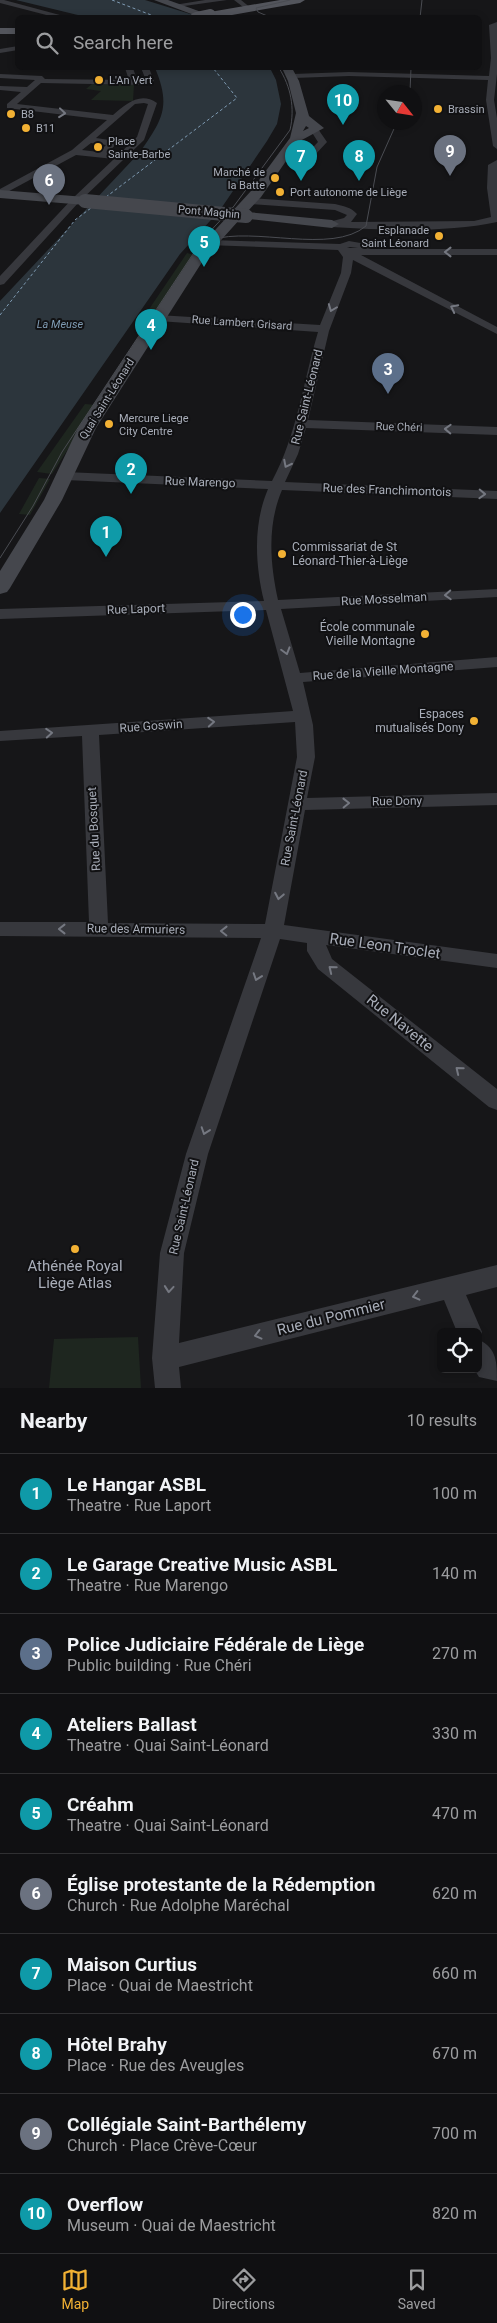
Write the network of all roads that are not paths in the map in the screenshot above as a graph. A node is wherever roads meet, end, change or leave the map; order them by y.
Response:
1 (159, 0) edge
2 (224, 0) edge
3 (237, 0) edge
4 (300, 0) edge
5 (0, 2) edge
6 (272, 2) edge
7 (177, 5) junction
8 (29, 8) junction
9 (249, 8) junction
10 (10, 12) dead end
11 (56, 15) edge
12 (205, 15) edge
13 (213, 15) edge
14 (495, 25) edge
15 (0, 31) edge
16 (15, 31) edge
17 (496, 43) edge
18 (15, 48) edge
19 (0, 51) edge
20 (130, 70) edge
21 (146, 70) edge
22 (290, 72) edge
23 (0, 76) edge
24 (492, 78) junction
25 (41, 79) junction
26 (134, 83) junction
27 (0, 88) edge
28 (30, 90) junction
29 (115, 118) junction
30 (305, 130) junction
31 (89, 140) junction
32 (497, 146) edge
33 (75, 152) junction
34 (101, 155) junction
35 (120, 157) junction
36 (497, 163) edge
37 (298, 168) dead end
38 (0, 193) edge
39 (495, 195) edge
40 (80, 200) junction
41 (250, 201) junction
42 (496, 219) edge
43 (328, 223) junction
44 (384, 226) junction
45 (211, 243) junction
46 (353, 249) junction
47 (497, 252) edge
48 (0, 263) edge
49 (16, 265) junction
50 (0, 282) edge
51 (158, 318) junction
52 (325, 328) junction
53 (497, 330) edge
54 (302, 424) junction
55 (497, 431) edge
56 (65, 476) junction
57 (276, 485) junction
58 (497, 494) edge
59 (0, 588) edge
60 (497, 593) edge
61 (272, 604) junction
62 (0, 614) edge
63 (497, 662) edge
64 (293, 678) junction
65 (302, 716) junction
66 (90, 730) junction
67 (0, 736) edge
68 (497, 799) edge
69 (297, 804) junction
70 (99, 928) junction
71 (0, 929) edge
72 (273, 931) junction
73 (316, 937) junction
74 (497, 961) edge
75 (497, 1101) edge
76 (497, 1276) edge
77 (451, 1288) junction
78 (468, 1328) edge
79 (165, 1358) junction
80 (482, 1358) edge
81 (497, 1369) edge
82 (168, 1388) edge

1 - 7 main road
2 - 7 street
3 - 9 street
4 - 6 main road
5 - 8 street
6 - 9 main road
7 - 12 main road
8 - 10 street
8 - 11 street
9 - 13 main road
14 - 17 street
15 - 16 main road
17 - 24 street
18 - 19 street
20 - 26 street
21 - 26 street
22 - 24 street
22 - 30 main road
23 - 25 street
24 - 32 street
25 - 26 street
25 - 28 street
27 - 28 street
28 -> 29 street
29 - 31 street
29 - 35 street
30 - 37 street
30 - 41 main road, Quai Saint-Léonard
31 - 33 street
31 - 34 street
33 - 34 street
33 - 38 street
34 - 35 street
35 - 40 street
36 - 39 street
38 - 40 main road, Pont Maghin
39 - 42 street
40 - 43 main road, Pont Maghin, bridge
40 - 49 street
41 - 43 street
41 - 45 main road, Quai Saint-Léonard
42 - 44 street
43 - 44 street
44 - 46 street
45 - 46 street
45 - 51 main road, Quai Saint-Léonard
47 -> 46 street
46 -> 52 street, Rue Saint-Léonard
53 -> 46 street
48 - 49 street
49 - 50 street
51 - 52 street, Rue Lambert Grisard
51 - 56 main road, Quai Saint-Léonard
52 - 54 street, Rue Saint-Léonard
55 -> 54 street, Rue Chéri
54 -> 57 street, Rue Saint-Léonard
56 - 57 street, Rue Marengo
56 - 59 main road, Quai Saint-Léonard
57 -> 58 street, Rue des Franchimontois
57 - 61 street, Rue Saint-Léonard
60 -> 61 street, Rue Mosselman
61 - 62 street, Rue Laport
61 -> 64 street, Rue Saint-Léonard
63 - 64 street, Rue de la Vieille Montagne
64 - 65 street, Rue Saint-Léonard
66 -> 65 street, Rue Goswin
65 - 69 street, Rue Saint-Léonard
67 -> 66 street, Rue Goswin
66 - 70 street, Rue du Bosquet
69 -> 68 street, Rue Dony
69 -> 72 street, Rue Saint-Léonard
70 -> 71 street, Rue des Armuriers
72 -> 70 street, Rue des Armuriers
72 - 73 street, Rue Leon Troclet
72 -> 79 street, Rue Saint-Léonard
73 - 74 street, Rue Leon Troclet
75 -> 73 street, Rue Navette
76 - 77 street, Rue du Pommier
77 - 78 street
77 -> 79 street, Rue du Pommier
79 - 82 street, Rue Saint-Léonard
80 - 81 street

